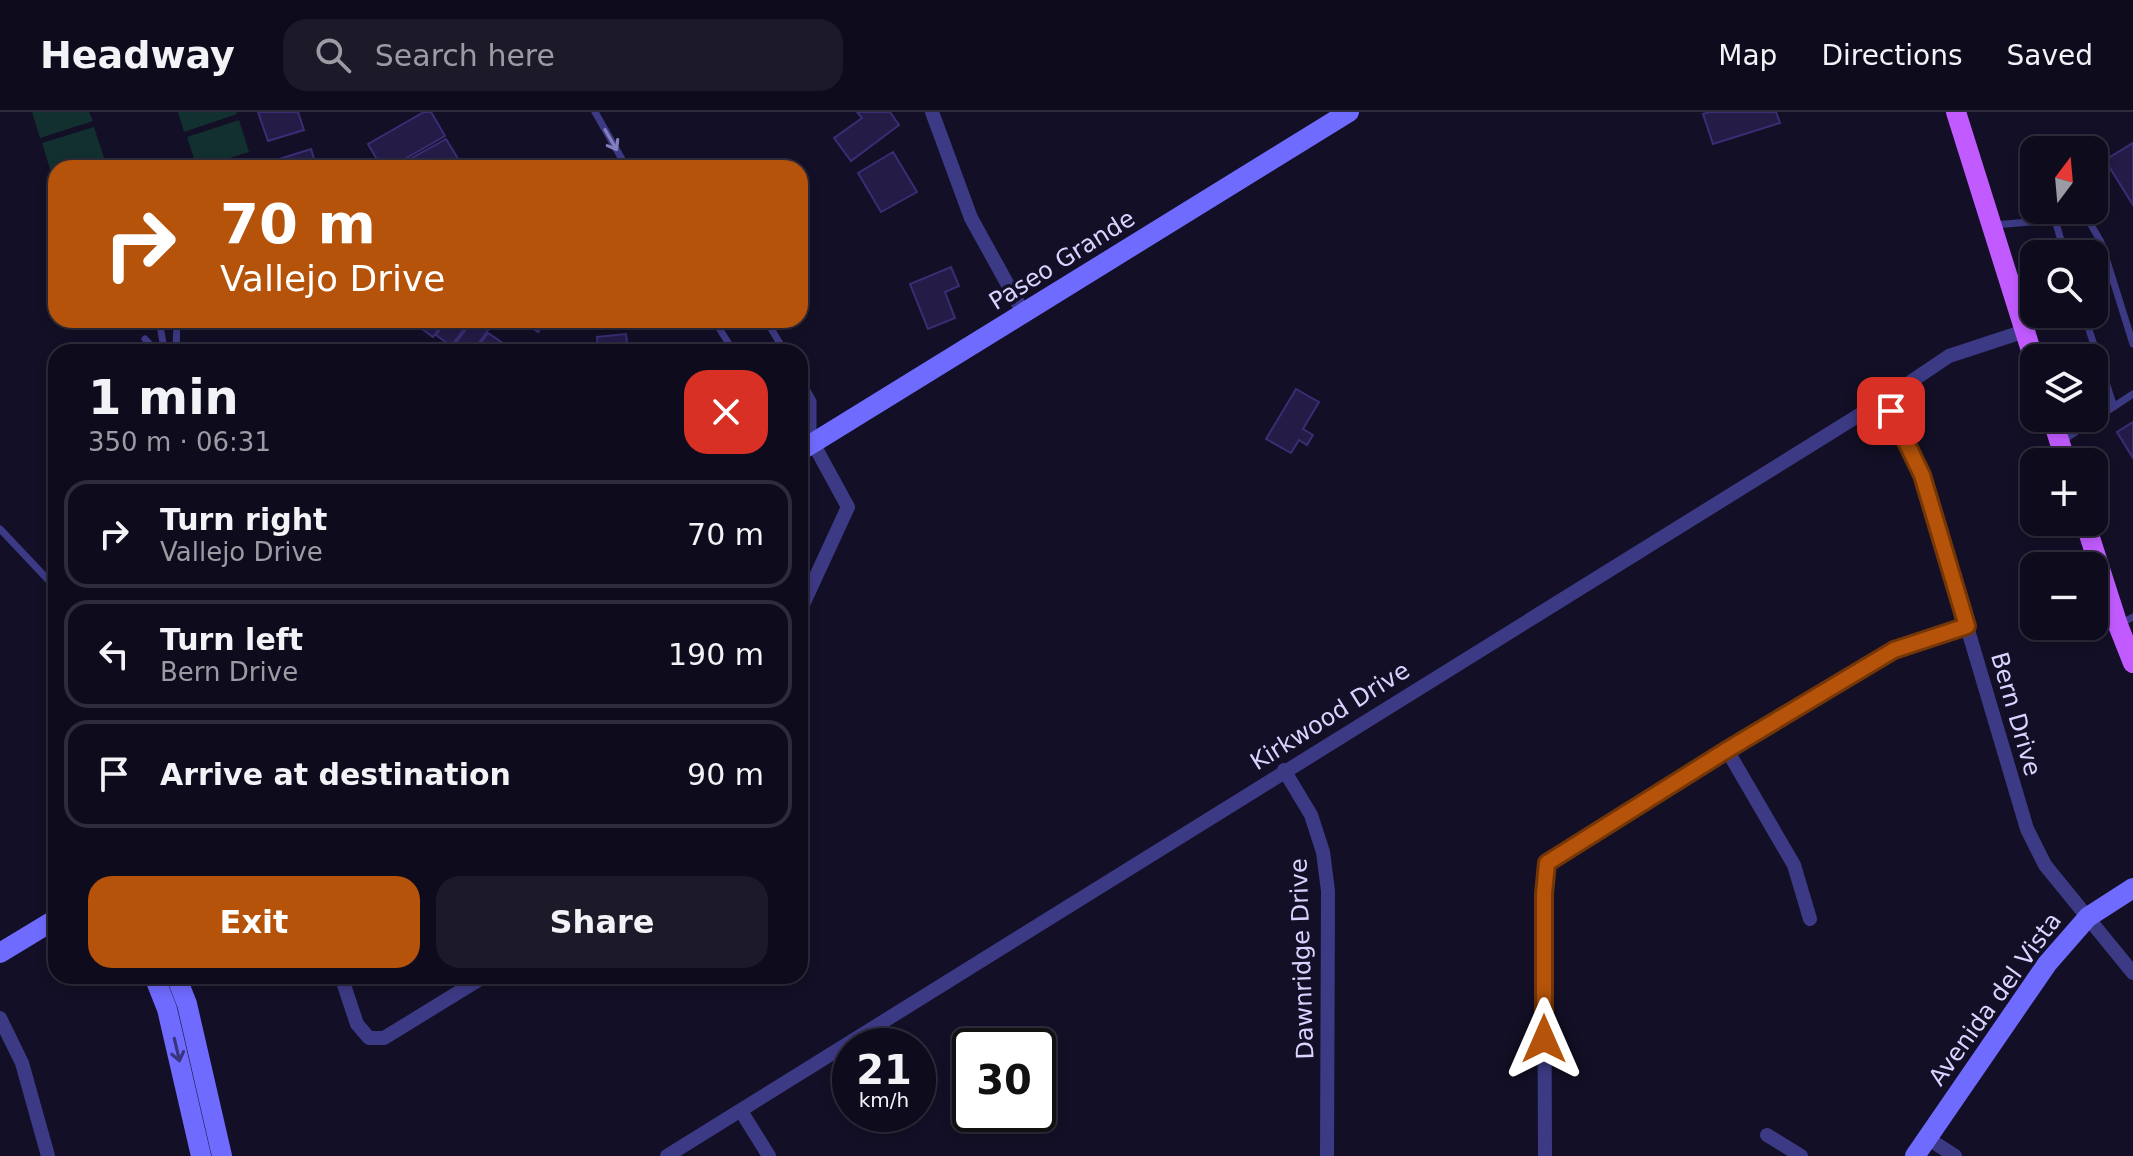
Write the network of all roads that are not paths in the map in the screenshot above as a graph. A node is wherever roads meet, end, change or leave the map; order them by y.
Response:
1 (595, 112) edge
2 (932, 112) edge
3 (1349, 112) edge
4 (1956, 112) edge
5 (622, 160) edge
6 (2020, 223) edge
7 (2088, 224) edge
8 (1992, 225) junction
9 (1024, 314) junction
10 (771, 328) edge
11 (2089, 328) edge
12 (2025, 331) junction
13 (145, 339) dead end
14 (779, 343) edge
15 (150, 344) edge
16 (2029, 344) edge
17 (2133, 344) edge
18 (808, 392) edge
19 (2133, 394) edge
20 (1885, 399) junction
21 (2114, 407) junction
22 (808, 424) edge
23 (808, 441) edge
24 (2068, 448) edge
25 (808, 449) edge
26 (0, 529) edge
27 (2091, 536) edge
28 (48, 580) edge
29 (808, 594) edge
30 (2125, 621) edge
31 (1967, 626) junction
32 (2133, 663) edge
33 (1727, 750) junction
34 (1284, 770) junction
35 (2133, 888) edge
36 (2088, 917) junction
37 (1810, 919) dead end
38 (48, 924) edge
39 (0, 953) edge
40 (2133, 973) edge
41 (157, 984) edge
42 (179, 984) edge
43 (344, 984) edge
44 (472, 984) edge
45 (0, 1018) edge
46 (741, 1111) junction
47 (1767, 1135) dead end
48 (1927, 1138) junction
49 (48, 1156) edge
50 (201, 1156) edge
51 (222, 1156) edge
52 (667, 1156) edge
53 (769, 1156) edge
54 (1327, 1156) edge
55 (1545, 1156) edge
56 (1801, 1156) edge
57 (1915, 1156) edge
58 (1955, 1156) edge

1 -> 5 lane
2 - 9 street
3 - 9 main road, Paseo Grande
4 - 8 main road
6 - 8 lane
7 - 17 lane
8 - 12 main road
9 - 23 main road, Paseo Grande
10 - 14 lane
11 - 21 lane
12 - 16 main road
12 - 20 street, Kirkwood Drive
13 - 15 lane
18 - 22 lane
19 - 21 lane
20 - 31 street, Bern Drive
20 - 34 street, Kirkwood Drive
21 - 24 lane
25 - 29 street
26 - 28 lane
27 - 30 main road
30 - 32 main road
31 - 33 street
31 - 36 street, Bern Drive
33 - 37 street
33 - 55 street
34 - 46 street, Kirkwood Drive
34 - 54 street, Dawnridge Drive
35 - 36 main road, Avenida del Vista
36 - 40 street, Bern Drive
36 - 48 main road, Avenida del Vista
38 - 39 main road
41 -> 50 main road
42 - 51 main road
43 - 44 street
45 - 49 street
46 - 52 street, Kirkwood Drive
46 - 53 street
47 - 56 street
48 - 57 main road, Avenida del Vista
48 - 58 street

